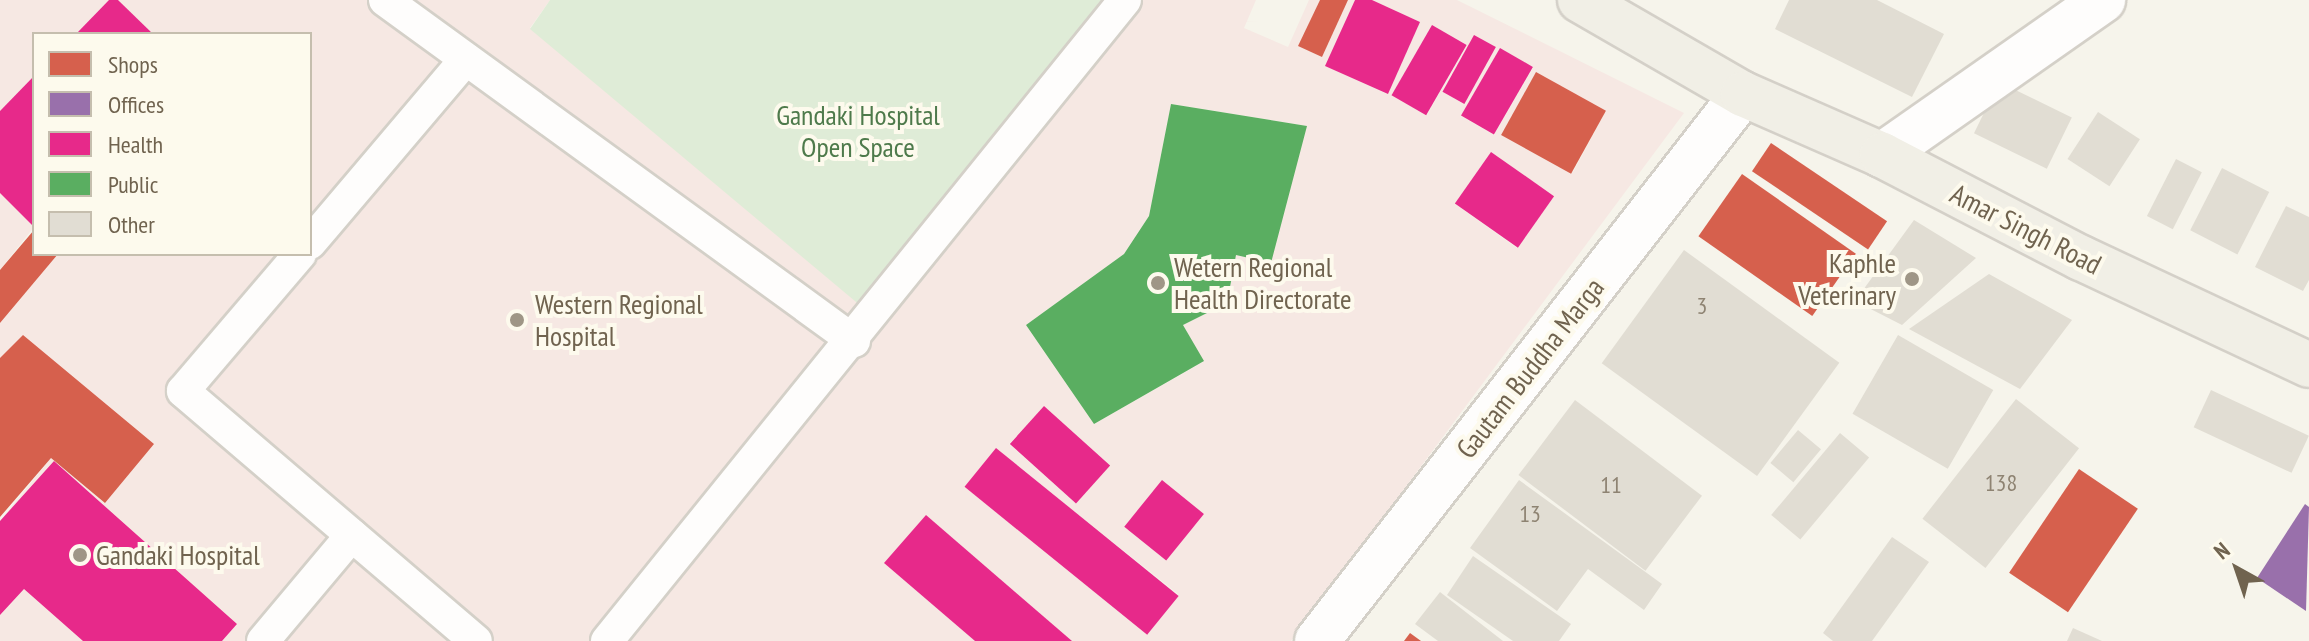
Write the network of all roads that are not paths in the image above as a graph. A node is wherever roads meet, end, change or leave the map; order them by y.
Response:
1 (385, 0) edge
2 (1125, 0) edge
3 (1580, 0) edge
4 (2103, 0) edge
5 (466, 59) junction
6 (1743, 94) junction
7 (1882, 155) junction
8 (312, 241) edge
9 (298, 256) edge
10 (854, 341) junction
11 (2309, 365) edge
12 (352, 535) junction
13 (263, 641) edge
14 (476, 641) edge
15 (607, 641) edge
16 (1317, 641) edge

1 - 5 lane
2 - 10 lane
3 - 6 main road, Amar Singh Road
4 - 7 main road
5 - 8 lane
5 - 10 lane
6 - 7 main road, Amar Singh Road
6 - 16 main road, Gautam Buddha Marga
7 - 11 main road, Amar Singh Road
9 - 12 lane
10 - 15 lane
12 - 13 lane
12 - 14 lane

